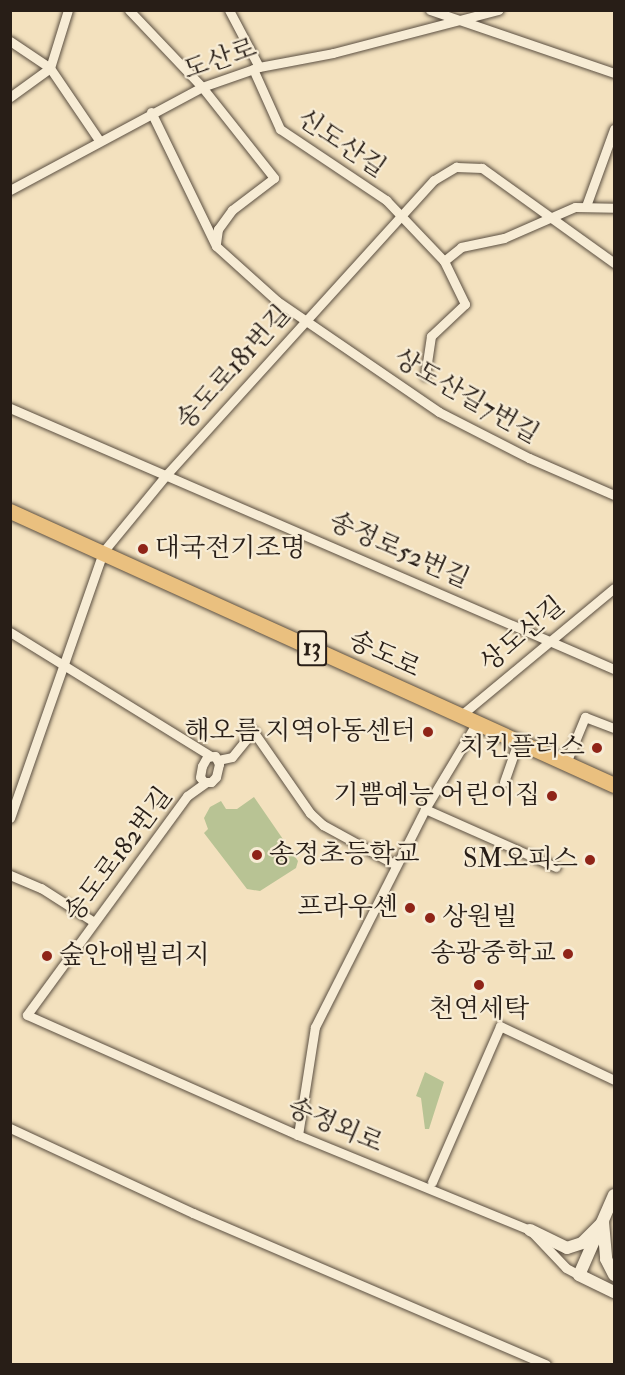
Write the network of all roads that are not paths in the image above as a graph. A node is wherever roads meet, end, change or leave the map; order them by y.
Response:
1 (68, 10) edge
2 (129, 10) edge
3 (229, 10) edge
4 (430, 10) edge
5 (498, 10) edge
6 (462, 22) junction
7 (10, 41) edge
8 (50, 68) junction
9 (256, 68) junction
10 (615, 73) edge
11 (202, 87) junction
12 (10, 97) edge
13 (151, 112) junction
14 (615, 129) edge
15 (99, 140) junction
16 (10, 190) edge
17 (586, 206) junction
18 (615, 208) edge
19 (400, 215) junction
20 (552, 219) junction
21 (216, 246) junction
22 (444, 261) junction
23 (615, 263) edge
24 (304, 322) junction
25 (425, 376) dead end
26 (10, 408) edge
27 (167, 474) junction
28 (615, 495) edge
29 (10, 511) edge
30 (103, 552) junction
31 (615, 588) edge
32 (10, 632) edge
33 (549, 640) junction
34 (65, 663) junction
35 (615, 669) edge
36 (460, 716) junction
37 (476, 724) junction
38 (614, 725) edge
39 (518, 742) junction
40 (214, 758) junction
41 (566, 763) junction
42 (504, 782) dead end
43 (205, 783) junction
44 (615, 784) edge
45 (424, 809) junction
46 (11, 818) edge
47 (396, 865) junction
48 (556, 867) dead end
49 (10, 875) edge
50 (94, 922) junction
51 (27, 1015) joint
52 (615, 1080) edge
53 (10, 1128) edge
54 (298, 1135) junction
55 (432, 1182) dead end
56 (615, 1195) edge
57 (603, 1222) junction
58 (530, 1230) junction
59 (579, 1275) junction
60 (615, 1275) edge
61 (615, 1292) edge
62 (546, 1365) edge

1 - 8 street
2 - 11 street
3 - 9 street, 신도산길
4 - 6 street
5 - 6 street, 도산로
6 - 9 street, 도산로
6 - 10 street
7 - 8 street
8 - 12 street
8 - 15 street
9 - 11 street, 도산로
9 - 19 street, 신도산길
11 - 13 street, 도산로
11 - 21 street
13 - 15 street, 도산로
13 - 21 street
14 - 17 street
15 - 16 street, 도산로
17 - 18 street
17 - 20 street
19 - 20 street, 송도로181번길
19 - 22 street
19 - 24 street, 송도로181번길
20 - 22 street
20 - 23 street
21 - 24 street, 상도산길7번길
22 - 25 street
24 - 27 street, 송도로181번길
24 - 28 street, 상도산길7번길
26 - 27 street, 송정로52번길
27 - 30 street, 송도로181번길
27 - 33 street, 송정로52번길
29 - 30 main road, 송도로 / 13
30 - 34 street
30 - 36 main road, 송도로 / 13
31 - 33 street, 상도산길
32 - 34 street
33 - 35 street, 송정로52번길
33 - 36 street, 상도산길
34 - 40 street
34 - 46 street
36 - 37 main road, 송도로 / 13
37 - 39 main road, 송도로 / 13
37 - 45 street
38 - 41 street
39 - 41 main road, 송도로 / 13
39 - 42 street
40 - 43 street
40 - 43 street
40 - 47 street
41 - 44 main road, 송도로 / 13
43 - 50 street, 송도로182번길
45 - 47 street
45 - 48 street
47 - 54 street
49 - 50 street
50 - 51 street, 송도로182번길
51 - 54 street, 송정외로
52 - 55 street
53 - 62 street
54 - 58 street, 송정외로
56 - 57 street
57 - 58 street
57 - 59 street
57 - 60 street
58 - 59 street, 송정외로
59 - 61 street, 송정외로

